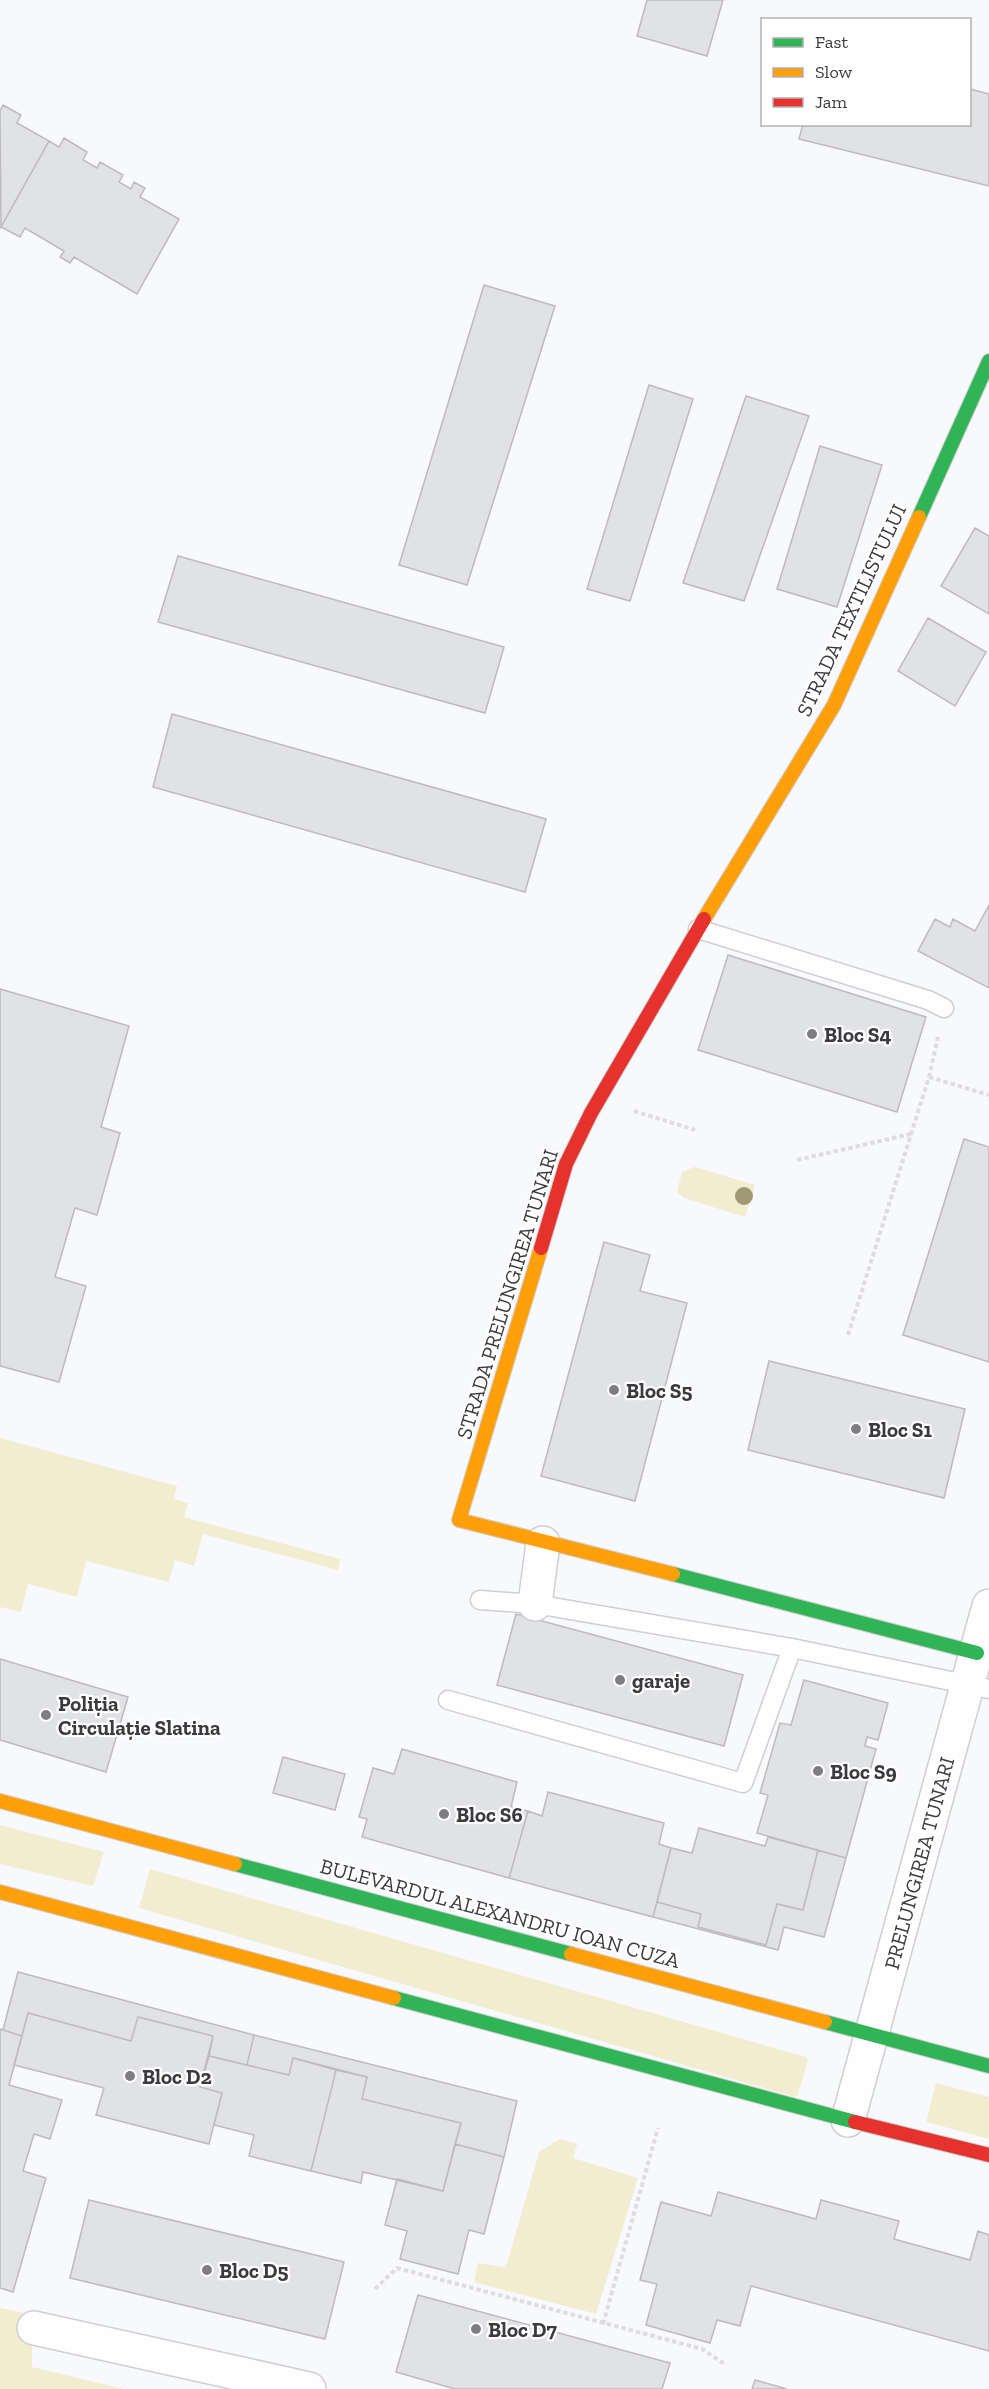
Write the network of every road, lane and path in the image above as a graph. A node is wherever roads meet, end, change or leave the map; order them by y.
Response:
1 (989, 361) edge
2 (698, 929) junction
3 (944, 1008) joint
4 (929, 1077) junction
5 (989, 1095) edge
6 (599, 1100) junction
7 (695, 1130) dead end
8 (911, 1134) junction
9 (797, 1160) dead end
10 (848, 1335) dead end
11 (543, 1543) junction
12 (480, 1600) dead end
13 (535, 1604) junction
14 (989, 1606) edge
15 (792, 1648) junction
16 (978, 1675) edge
17 (448, 1700) dead end
18 (0, 1802) edge
19 (0, 1892) edge
20 (872, 2034) junction
21 (989, 2066) edge
22 (848, 2120) junction
23 (658, 2128) dead end
24 (989, 2155) edge
25 (375, 2289) dead end
26 (603, 2324) junction
27 (34, 2328) dead end
28 (726, 2365) dead end
29 (250, 2382) edge
30 (309, 2389) edge

1 - 2 main road, STRADA TEXTILISTULUI
2 - 3 lane
2 - 6 main road, STRADA PRELUNGIREA TUNARI
3 - 4 path
4 - 5 path
4 - 8 path
6 - 7 path
6 - 11 main road, STRADA PRELUNGIREA TUNARI
8 - 9 path
8 - 10 path
11 - 13 street
11 - 16 main road
12 - 13 lane
13 - 15 lane
14 - 16 street, PRELUNGIREA TUNARI
15 - 16 lane
15 - 17 lane
16 - 20 street, PRELUNGIREA TUNARI
18 - 20 main road, BULEVARDUL ALEXANDRU IOAN CUZA
19 - 22 main road
20 - 21 main road, BULEVARDUL ALEXANDRU IOAN CUZA
20 - 22 street, PRELUNGIREA TUNARI
22 - 24 main road
23 - 26 path
25 - 26 path
26 - 28 path
27 - 29 street
29 - 30 street

